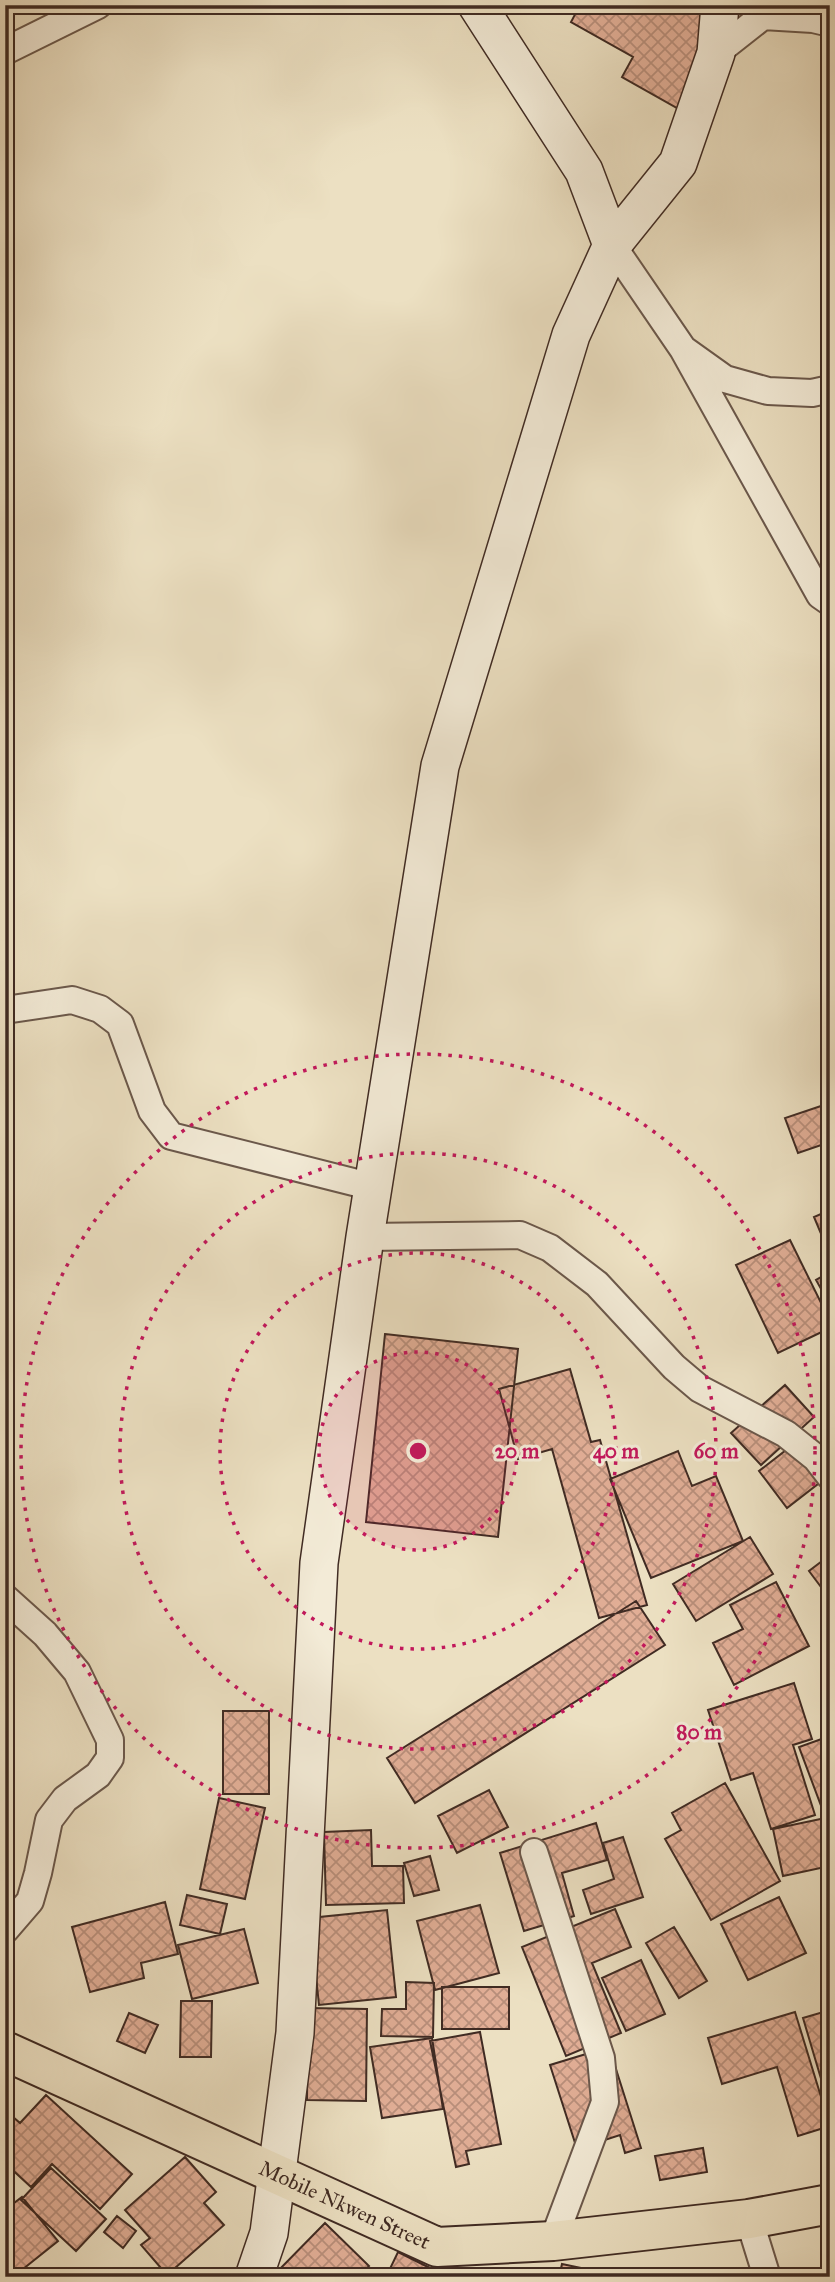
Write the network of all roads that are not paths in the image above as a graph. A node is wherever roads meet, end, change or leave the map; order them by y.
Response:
1 (98, 5) edge
2 (477, 5) edge
3 (720, 5) edge
4 (767, 11) edge
5 (830, 23) edge
6 (5, 51) edge
7 (716, 53) junction
8 (612, 245) junction
9 (683, 348) junction
10 (830, 389) edge
11 (830, 602) edge
12 (5, 1010) edge
13 (373, 1187) junction
14 (365, 1237) junction
15 (830, 1476) edge
16 (5, 1598) edge
17 (534, 1853) dead end
18 (5, 1930) edge
19 (5, 2051) edge
20 (277, 2172) junction
21 (830, 2204) edge
22 (749, 2219) junction
23 (553, 2241) junction
24 (254, 2277) edge
25 (767, 2277) edge

1 - 6 street
2 - 8 street
3 - 7 street
4 - 5 street
4 - 7 street
7 - 8 street
8 - 9 street
8 - 13 street
9 - 10 street
9 - 11 street
12 - 13 street
13 - 14 street
14 - 15 street
14 - 20 street
16 - 18 street
17 - 23 street
19 - 20 highway, Mobile Nkwen Street
20 - 23 highway, Mobile Nkwen Street
20 - 24 street
21 - 22 highway, Mobile Nkwen Street
22 - 23 highway, Mobile Nkwen Street
22 - 25 street

